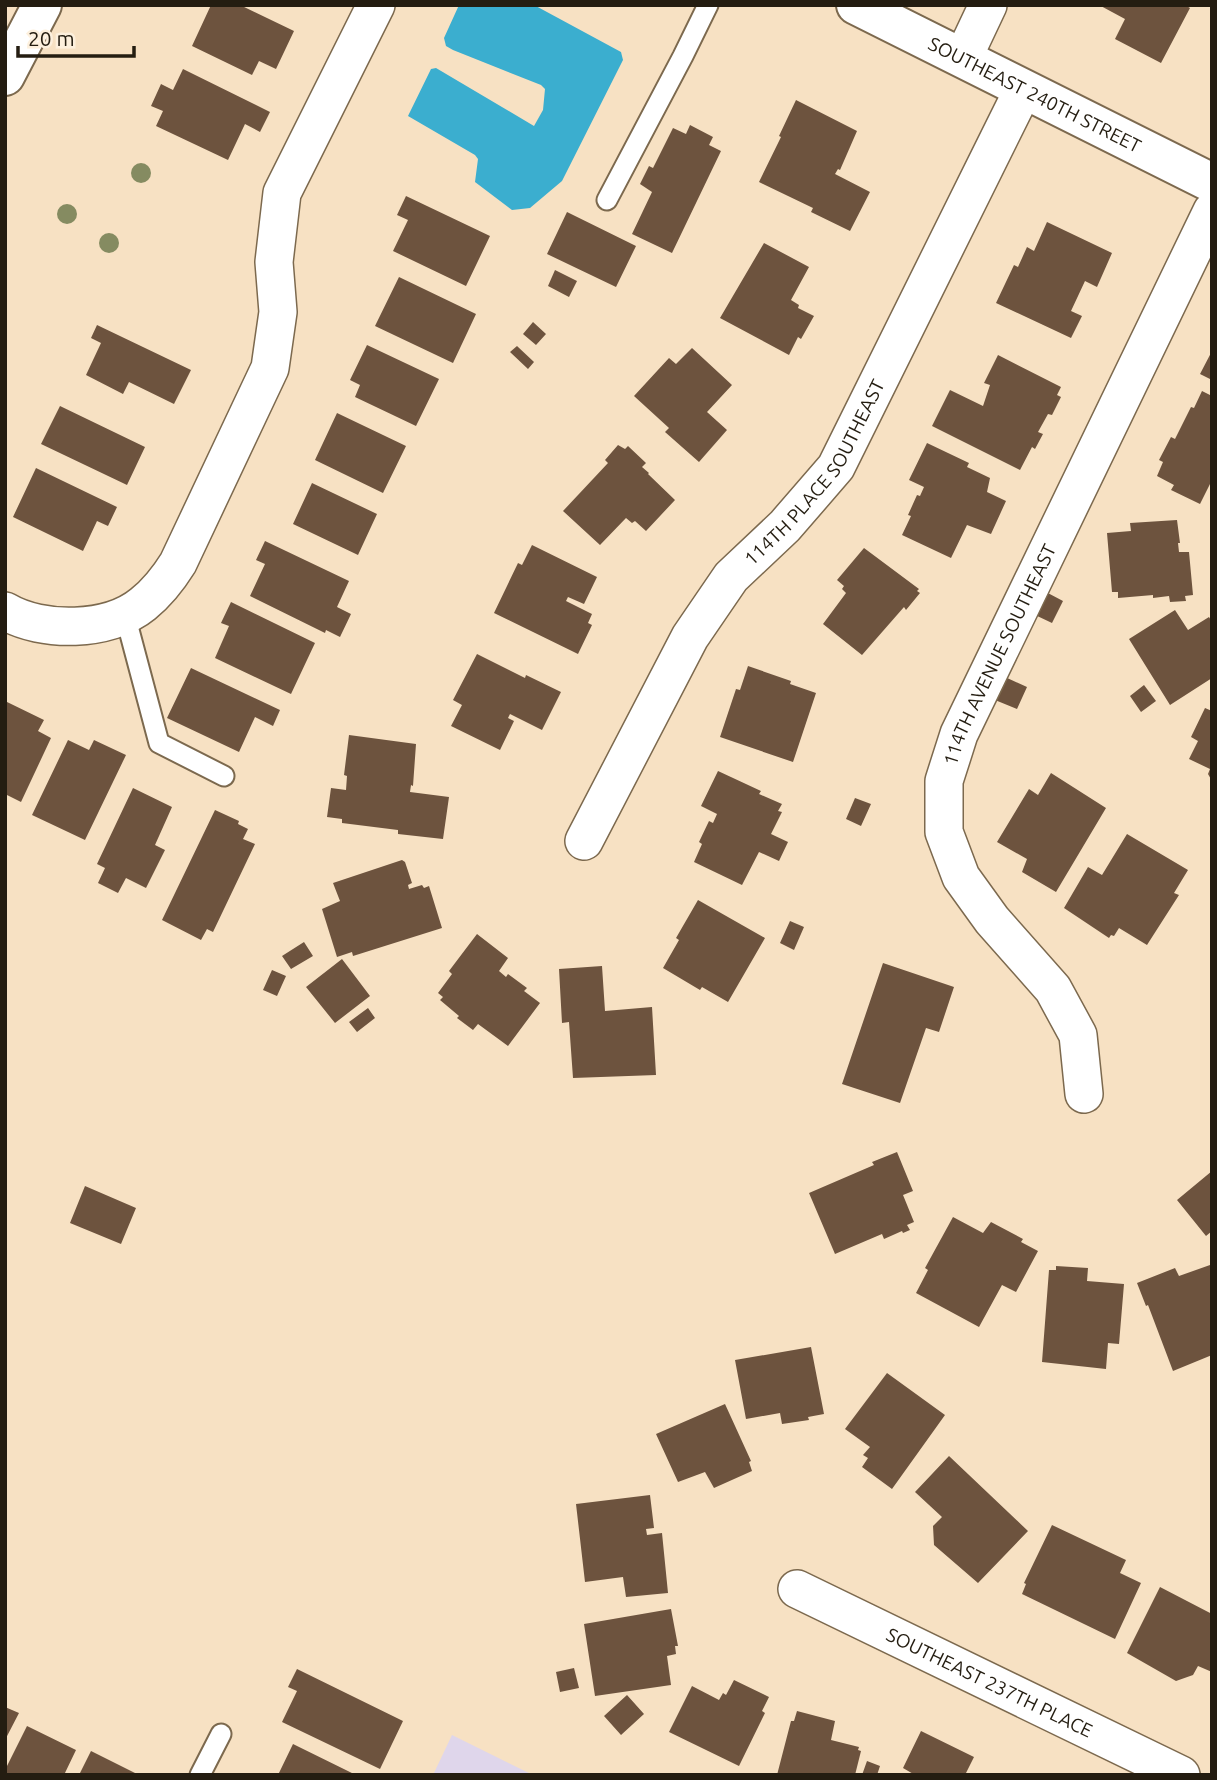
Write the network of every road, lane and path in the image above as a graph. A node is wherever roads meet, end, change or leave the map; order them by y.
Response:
1 (43, 5) edge
2 (376, 5) edge
3 (708, 5) edge
4 (856, 5) edge
5 (988, 5) edge
6 (963, 58) junction
7 (5, 76) edge
8 (1023, 90) junction
9 (1212, 183) edge
10 (607, 200) dead end
11 (1212, 211) edge
12 (5, 611) edge
13 (125, 615) junction
14 (223, 776) dead end
15 (584, 841) dead end
16 (1084, 1094) dead end
17 (797, 1589) dead end
18 (221, 1734) dead end
19 (200, 1775) edge
20 (1181, 1775) edge

1 - 7 main road
2 - 13 street
3 - 10 lane
4 - 6 main road, SOUTHEAST 240TH STREET
5 - 6 street
6 - 8 main road, SOUTHEAST 240TH STREET
8 - 9 main road, SOUTHEAST 240TH STREET
8 - 15 street, 114TH PLACE SOUTHEAST
11 - 16 street, 114TH AVENUE SOUTHEAST
12 - 13 street
13 - 14 lane
17 - 20 street, SOUTHEAST 237TH PLACE
18 - 19 lane

